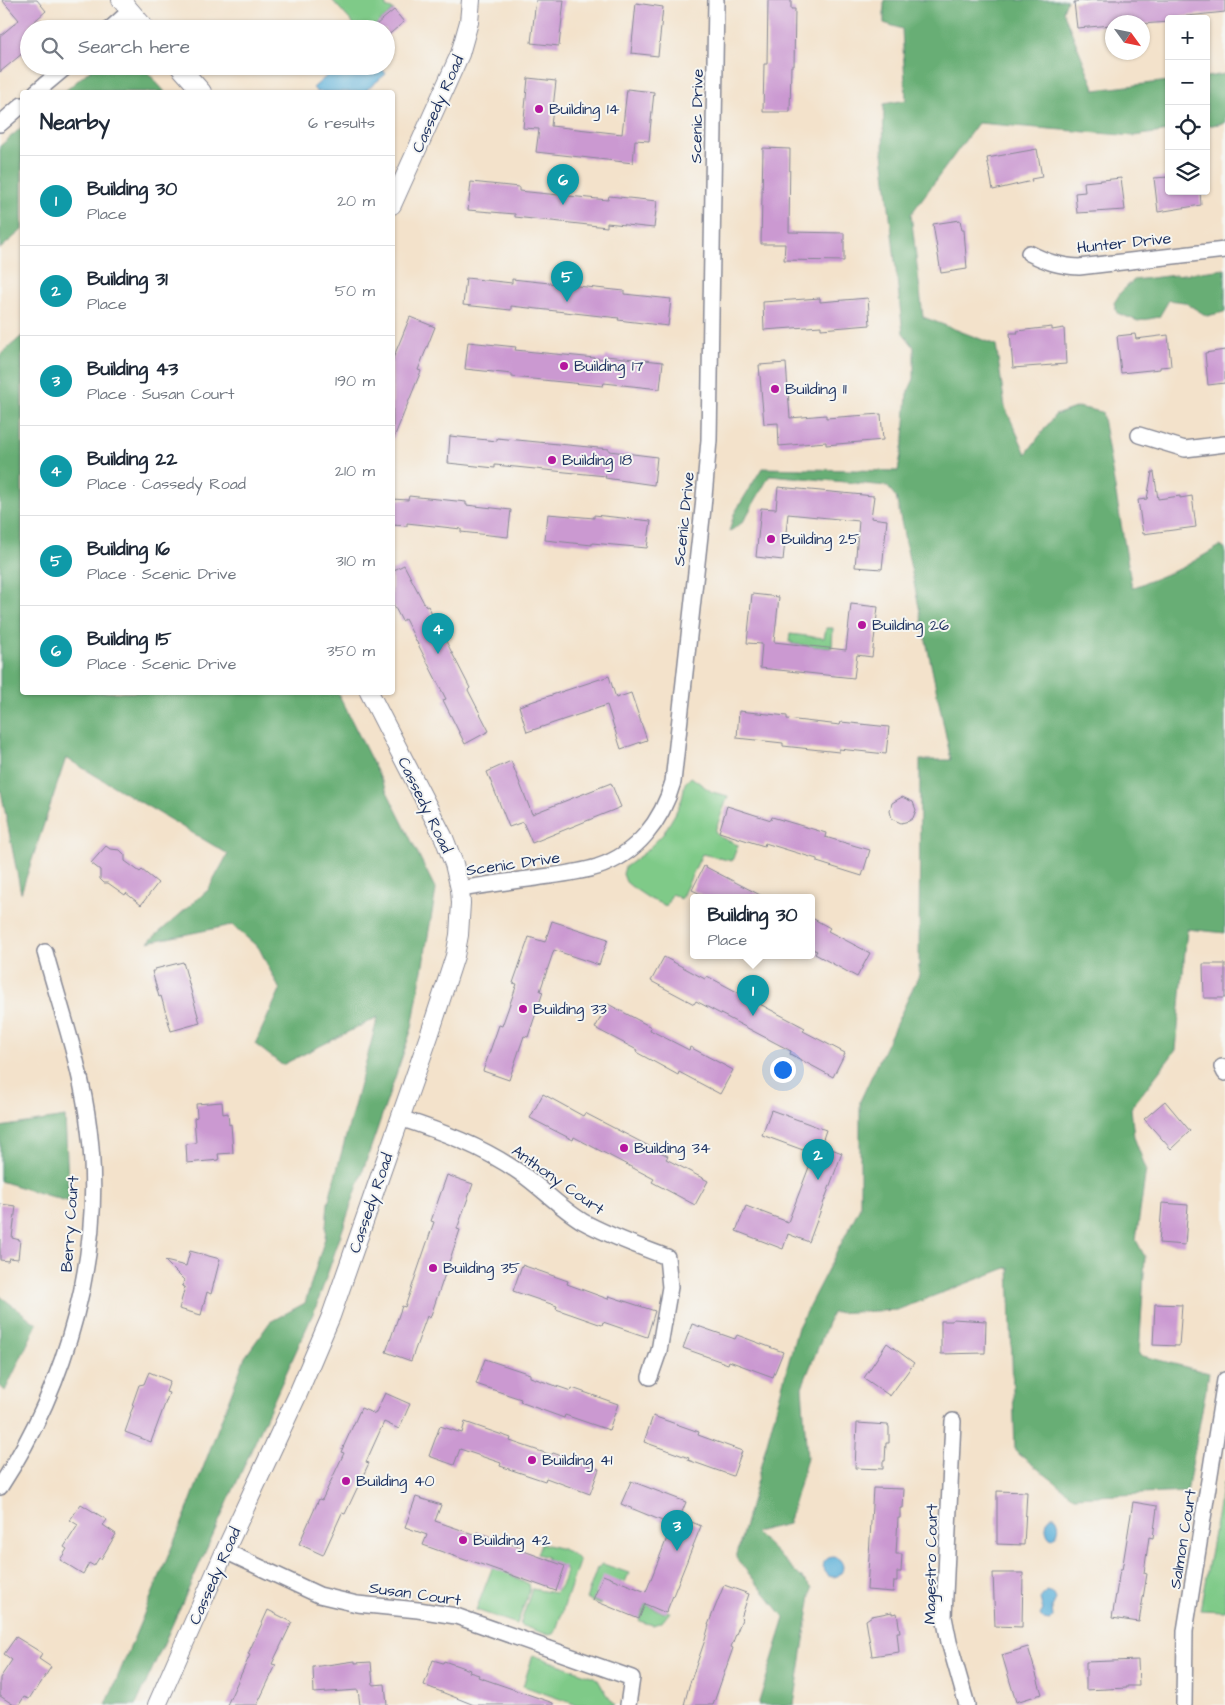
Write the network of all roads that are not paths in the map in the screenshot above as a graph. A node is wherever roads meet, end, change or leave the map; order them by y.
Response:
1 (471, 0) edge
2 (716, 0) edge
3 (126, 6) edge
4 (116, 20) edge
5 (138, 20) edge
6 (56, 75) edge
7 (187, 75) edge
8 (38, 90) edge
9 (200, 90) edge
10 (20, 106) edge
11 (0, 124) edge
12 (395, 198) edge
13 (1225, 250) edge
14 (1029, 254) dead end
15 (1138, 435) dead end
16 (1225, 444) edge
17 (371, 695) edge
18 (460, 889) junction
19 (45, 952) dead end
20 (400, 1118) junction
21 (650, 1377) dead end
22 (1225, 1380) edge
23 (953, 1421) dead end
24 (0, 1487) edge
25 (225, 1551) junction
26 (158, 1705) edge
27 (628, 1705) edge
28 (967, 1705) edge
29 (1184, 1705) edge

1 - 12 street, Cassedy Road
2 - 18 street, Scenic Drive
3 - 4 street
3 - 5 street
6 - 8 street
7 - 9 street
10 - 11 street
13 - 14 street, Hunter Drive
15 - 16 street
17 - 18 street, Cassedy Road
18 - 20 street, Cassedy Road
19 - 24 street, Berry Court
20 - 21 street, Anthony Court
20 - 25 street, Cassedy Road
22 - 29 street, Salmon Court
23 - 28 street, Magestro Court
25 - 26 street, Cassedy Road
25 - 27 street, Susan Court

